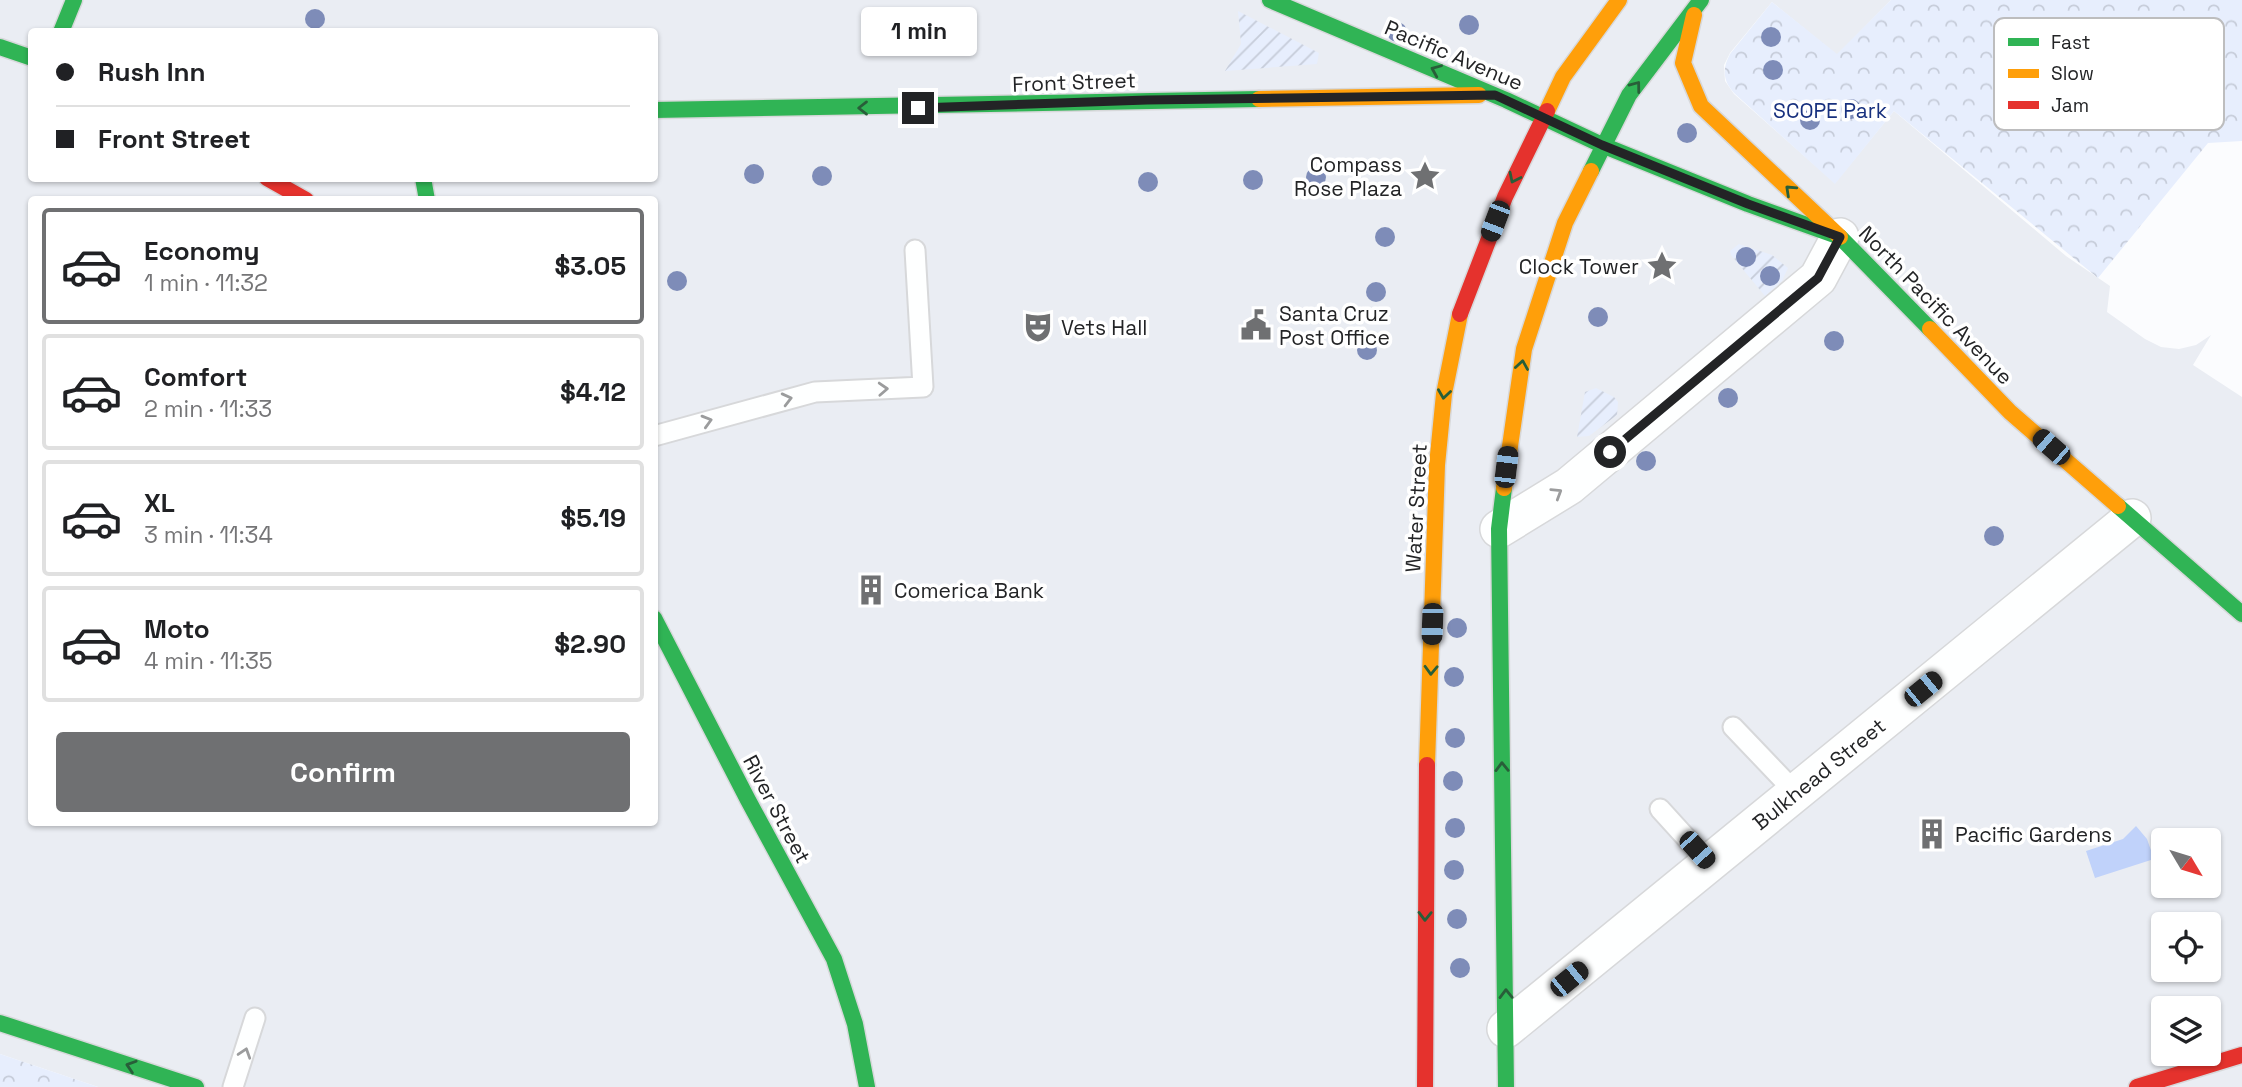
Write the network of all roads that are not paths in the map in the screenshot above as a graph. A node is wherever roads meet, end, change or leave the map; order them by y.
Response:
1 (74, 0) edge
2 (1270, 0) edge
3 (1619, 0) edge
4 (1699, 3) edge
5 (63, 28) edge
6 (0, 47) edge
7 (28, 57) edge
8 (1495, 95) junction
9 (658, 110) edge
10 (1544, 117) junction
11 (1602, 145) junction
12 (274, 182) edge
13 (299, 196) edge
14 (1840, 237) junction
15 (915, 250) dead end
16 (658, 435) edge
17 (2132, 518) junction
18 (1499, 529) junction
19 (2242, 614) edge
20 (658, 626) edge
21 (1733, 727) dead end
22 (1796, 793) junction
23 (1660, 809) dead end
24 (1710, 864) junction
25 (256, 1018) dead end
26 (0, 1023) edge
27 (855, 1024) junction
28 (1506, 1029) junction
29 (2242, 1055) edge
30 (850, 1074) dead end
31 (2182, 1081) edge
32 (196, 1087) edge
33 (233, 1087) edge
34 (867, 1087) edge
35 (1425, 1087) edge
36 (1506, 1087) edge
37 (2137, 1087) edge

1 - 5 main road
8 -> 2 main road, Pacific Avenue
3 - 10 main road, Water Street
11 -> 4 main road
14 -> 4 main road
6 - 7 main road
8 -> 9 main road, Front Street
8 - 10 main road, Pacific Avenue
10 - 11 main road, North Pacific Avenue
10 -> 35 main road, Water Street
11 - 14 main road, North Pacific Avenue
18 -> 11 main road
12 - 13 main road
14 - 17 main road, North Pacific Avenue
18 -> 14 street
16 -> 15 lane
17 - 19 main road, North Pacific Avenue
17 - 22 street, Bulkhead Street
28 -> 18 main road
20 - 27 main road, River Street
21 - 22 lane
22 - 24 street, Bulkhead Street
23 - 24 lane
24 - 28 street, Bulkhead Street
33 -> 25 lane
32 -> 26 main road
27 - 30 main road, River Street
27 - 34 main road, River Street
28 - 36 main road
29 - 31 main road
31 - 37 main road

